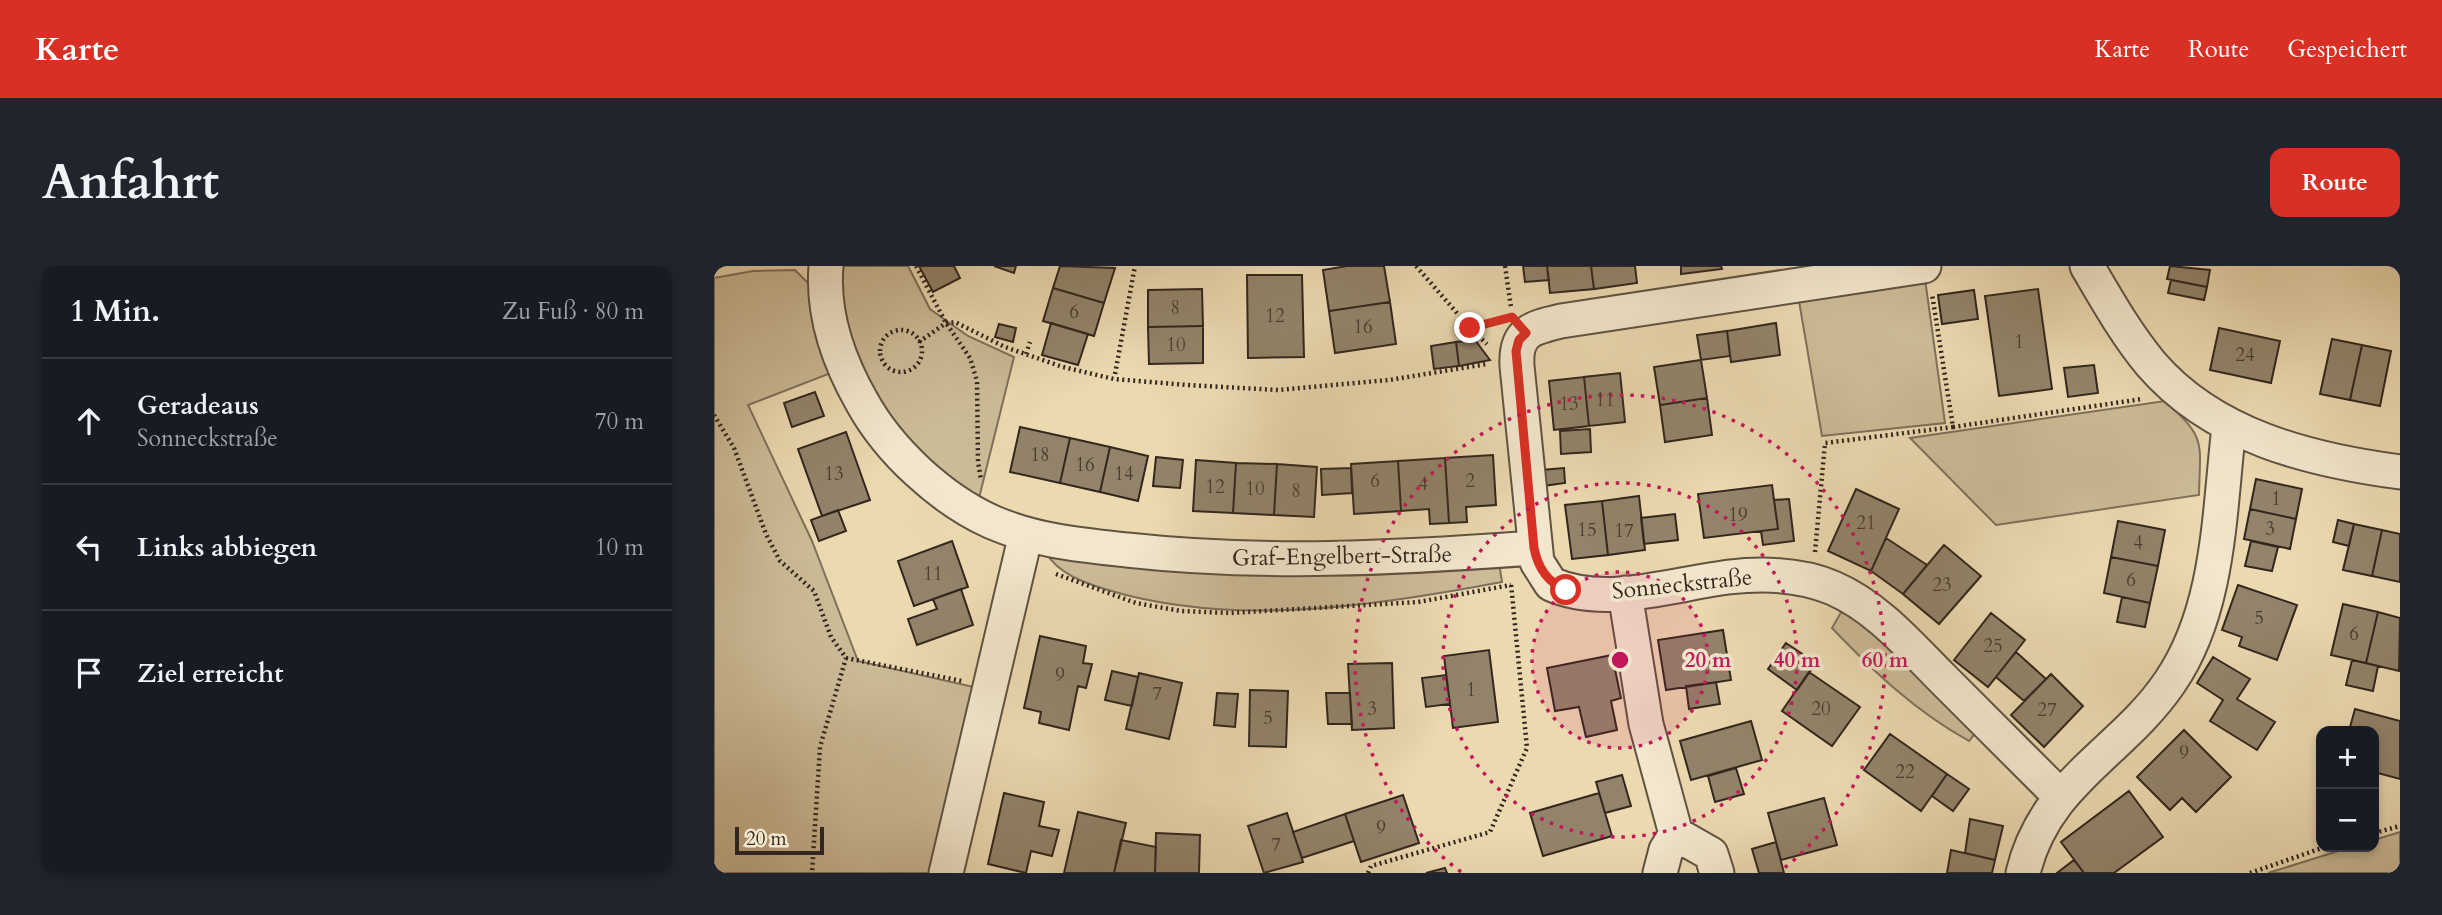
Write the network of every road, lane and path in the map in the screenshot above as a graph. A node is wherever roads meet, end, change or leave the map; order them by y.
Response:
1 (826, 266) edge
2 (916, 266) edge
3 (1135, 266) edge
4 (1416, 266) edge
5 (1505, 266) edge
6 (2087, 266) edge
7 (1928, 279) edge
8 (946, 323) junction
9 (1519, 325) junction
10 (919, 342) junction
11 (1030, 342) dead end
12 (1026, 354) junction
13 (1495, 363) dead end
14 (1115, 374) dead end
15 (2176, 390) junction
16 (714, 415) edge
17 (1953, 427) junction
18 (2229, 427) junction
19 (2400, 472) edge
20 (983, 490) dead end
21 (1026, 534) junction
22 (1521, 549) junction
23 (1812, 580) junction
24 (1511, 585) junction
25 (1625, 593) junction
26 (846, 658) junction
27 (990, 687) junction
28 (2060, 796) junction
29 (2400, 826) edge
30 (2379, 832) edge
31 (1676, 834) junction
32 (2316, 850) edge
33 (949, 872) edge
34 (812, 873) edge
35 (1368, 873) edge
36 (1660, 873) edge
37 (1717, 873) edge
38 (2023, 873) edge
39 (2250, 873) edge

1 - 21 street, Graf-Engelbert-Straße
2 - 8 path
3 - 14 path
4 - 9 path
5 - 9 path
6 - 15 street
7 - 9 street
7 - 17 path
8 - 10 path
8 - 12 path
8 - 20 path
9 - 22 street, Sonneckstraße
10 - 10 path
11 - 12 path
12 - 13 path
15 - 17 path
15 - 18 street
16 - 26 path
17 - 23 path
18 - 19 street
18 - 28 street
21 - 22 street, Graf-Engelbert-Straße
21 - 24 path
21 - 27 street
22 - 24 path
22 - 25 street, Sonneckstraße
23 - 25 street, Sonneckstraße
23 - 28 street, Sonneckstraße
24 - 35 path
25 - 31 street
26 - 27 path
26 - 34 path
27 - 33 street
28 - 38 street
29 - 30 path
31 - 36 street
31 - 37 street
32 - 39 path

